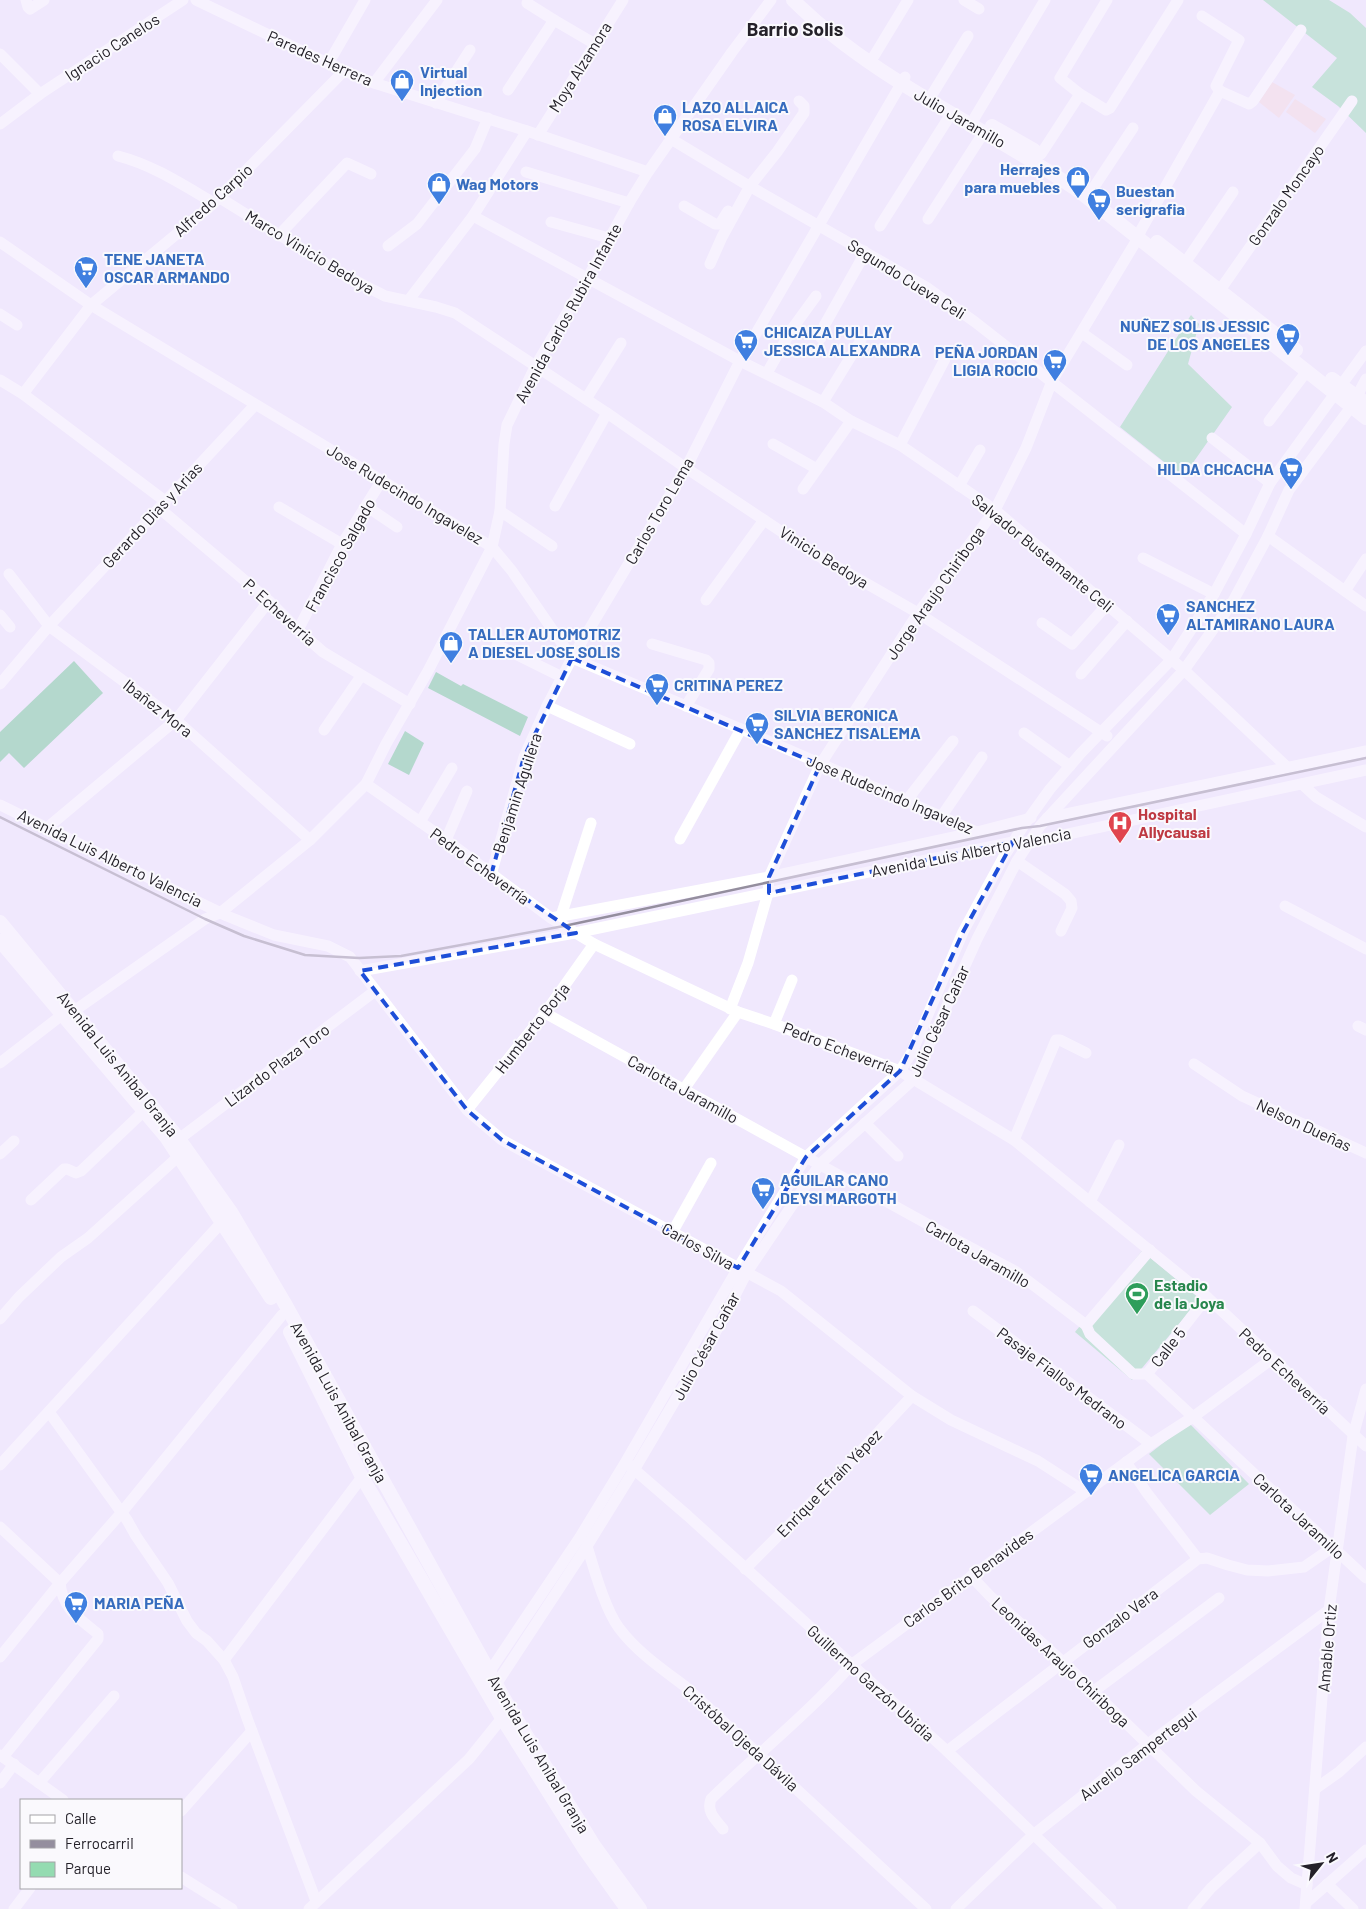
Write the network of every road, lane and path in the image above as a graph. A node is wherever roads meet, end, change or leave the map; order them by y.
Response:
1 (26, 0) edge
2 (44, 0) edge
3 (183, 0) edge
4 (196, 0) edge
5 (364, 0) edge
6 (437, 0) edge
7 (623, 0) edge
8 (793, 0) edge
9 (804, 0) edge
10 (908, 0) edge
11 (964, 0) edge
12 (1045, 0) edge
13 (1107, 0) edge
14 (1178, 0) edge
15 (764, 1) edge
16 (527, 3) dead end
17 (979, 9) dead end
18 (1202, 16) dead end
19 (554, 20) junction
20 (1301, 30) dead end
21 (968, 36) dead end
22 (595, 44) junction
23 (470, 50) dead end
24 (0, 54) edge
25 (874, 56) junction
26 (328, 64) junction
27 (344, 71) junction
28 (904, 81) junction
29 (374, 83) junction
30 (508, 90) dead end
31 (1220, 91) junction
32 (933, 93) junction
33 (40, 94) junction
34 (1080, 94) junction
35 (1352, 100) dead end
36 (799, 101) dead end
37 (436, 103) junction
38 (952, 114) junction
39 (975, 117) junction
40 (488, 118) junction
41 (0, 124) edge
42 (1133, 128) dead end
43 (984, 132) junction
44 (533, 133) junction
45 (672, 139) junction
46 (1041, 154) junction
47 (118, 156) dead end
48 (526, 172) dead end
49 (648, 172) junction
50 (370, 174) dead end
51 (747, 185) junction
52 (1092, 190) junction
53 (1233, 192) dead end
54 (217, 201) junction
55 (628, 203) junction
56 (684, 206) dead end
57 (473, 216) junction
58 (928, 219) dead end
59 (552, 222) dead end
60 (819, 226) junction
61 (880, 226) dead end
62 (1139, 234) junction
63 (279, 235) junction
64 (609, 238) junction
65 (0, 242) edge
66 (388, 246) dead end
67 (864, 251) junction
68 (1185, 263) junction
69 (710, 264) dead end
70 (587, 279) junction
71 (1220, 290) junction
72 (816, 296) dead end
73 (408, 301) junction
74 (91, 305) junction
75 (0, 314) edge
76 (17, 325) dead end
77 (1082, 332) junction
78 (821, 338) dead end
79 (861, 340) dead end
80 (621, 343) dead end
81 (1366, 350) edge
82 (945, 359) dead end
83 (740, 360) junction
84 (536, 365) junction
85 (1127, 365) dead end
86 (1307, 371) junction
87 (767, 373) junction
88 (1366, 379) edge
89 (0, 380) edge
90 (1052, 381) junction
91 (1338, 389) junction
92 (23, 394) junction
93 (586, 399) junction
94 (823, 402) junction
95 (1357, 402) edge
96 (255, 405) junction
97 (607, 412) junction
98 (1366, 418) edge
99 (851, 421) junction
100 (1270, 421) dead end
101 (1212, 438) dead end
102 (773, 444) dead end
103 (900, 445) junction
104 (980, 450) dead end
105 (686, 468) junction
106 (817, 469) junction
107 (382, 480) junction
108 (1270, 483) junction
109 (959, 486) junction
110 (803, 488) dead end
111 (162, 504) junction
112 (366, 506) junction
113 (555, 506) dead end
114 (280, 507) dead end
115 (995, 510) junction
116 (500, 511) junction
117 (764, 520) junction
118 (397, 527) dead end
119 (1246, 534) junction
120 (1268, 536) junction
121 (342, 544) junction
122 (552, 546) dead end
123 (492, 547) junction
124 (1143, 558) dead end
125 (1366, 559) edge
126 (10, 574) dead end
127 (1345, 591) junction
128 (1214, 594) junction
129 (706, 600) dead end
130 (269, 601) junction
131 (1106, 606) junction
132 (1366, 606) edge
133 (918, 613) junction
134 (0, 615) edge
135 (1127, 621) junction
136 (1042, 623) dead end
137 (49, 626) junction
138 (10, 627) dead end
139 (298, 630) junction
140 (652, 644) dead end
141 (498, 645) dead end
142 (572, 658) junction
143 (1172, 659) junction
144 (1184, 670) junction
145 (1081, 674) dead end
146 (361, 676) junction
147 (562, 677) junction
148 (0, 684) edge
149 (410, 704) junction
150 (547, 706) junction
151 (686, 706) junction
152 (176, 720) junction
153 (741, 729) junction
154 (324, 730) dead end
155 (1102, 732) junction
156 (1024, 733) dead end
157 (953, 740) dead end
158 (630, 744) dead end
159 (1116, 744) junction
160 (1366, 751) edge
161 (982, 756) dead end
162 (820, 765) junction
163 (1070, 766) junction
164 (452, 768) dead end
165 (1286, 768) junction
166 (1366, 770) edge
167 (366, 784) junction
168 (1302, 784) junction
169 (467, 791) dead end
170 (907, 800) junction
171 (0, 805) edge
172 (941, 817) junction
173 (1029, 818) junction
174 (1048, 818) junction
175 (420, 822) junction
176 (591, 823) dead end
177 (48, 827) junction
178 (1366, 827) edge
179 (977, 832) junction
180 (680, 839) dead end
181 (310, 840) junction
182 (446, 840) junction
183 (1013, 842) junction
184 (1031, 842) junction
185 (1017, 861) junction
186 (491, 874) junction
187 (769, 876) junction
188 (768, 893) junction
189 (1285, 906) dead end
190 (220, 913) junction
191 (556, 917) junction
192 (0, 922) edge
193 (1061, 931) dead end
194 (575, 933) junction
195 (0, 941) edge
196 (594, 944) junction
197 (1366, 949) edge
198 (350, 958) joint
199 (360, 971) junction
200 (792, 980) dead end
201 (375, 991) junction
202 (734, 1011) junction
203 (68, 1013) junction
204 (545, 1013) junction
205 (774, 1024) junction
206 (1086, 1053) dead end
207 (0, 1063) edge
208 (1194, 1064) dead end
209 (900, 1071) junction
210 (914, 1079) junction
211 (684, 1089) junction
212 (467, 1110) junction
213 (144, 1111) junction
214 (865, 1123) junction
215 (179, 1139) junction
216 (1014, 1140) junction
217 (14, 1141) dead end
218 (1119, 1145) dead end
219 (0, 1154) edge
220 (1366, 1154) edge
221 (179, 1156) junction
222 (898, 1156) dead end
223 (806, 1157) junction
224 (711, 1162) dead end
225 (820, 1164) junction
226 (31, 1200) dead end
227 (1090, 1202) junction
228 (222, 1222) junction
229 (673, 1232) junction
230 (1150, 1250) junction
231 (742, 1270) junction
232 (1207, 1297) junction
233 (973, 1312) dead end
234 (282, 1315) junction
235 (0, 1319) edge
236 (1086, 1325) junction
237 (1272, 1358) junction
238 (1147, 1374) junction
239 (1366, 1388) edge
240 (912, 1396) junction
241 (49, 1412) junction
242 (1193, 1417) junction
243 (1354, 1436) junction
244 (1150, 1444) junction
245 (1366, 1446) edge
246 (1126, 1462) junction
247 (0, 1466) edge
248 (630, 1466) junction
249 (362, 1477) junction
250 (1086, 1492) junction
251 (122, 1512) junction
252 (0, 1526) edge
253 (587, 1546) junction
254 (1335, 1549) junction
255 (1198, 1559) junction
256 (745, 1568) junction
257 (971, 1576) junction
258 (1366, 1578) edge
259 (60, 1583) junction
260 (1219, 1598) dead end
261 (1329, 1610) junction
262 (0, 1657) edge
263 (224, 1660) junction
264 (1063, 1662) junction
265 (851, 1665) junction
266 (489, 1683) junction
267 (1094, 1691) junction
268 (114, 1696) dead end
269 (502, 1718) junction
270 (252, 1731) junction
271 (1148, 1744) junction
272 (1366, 1746) edge
273 (947, 1751) junction
274 (759, 1753) junction
275 (2, 1756) edge
276 (14, 1764) junction
277 (0, 1783) edge
278 (39, 1783) junction
279 (1315, 1788) junction
280 (62, 1799) edge
281 (182, 1810) edge
282 (723, 1829) dead end
283 (1033, 1835) junction
284 (1260, 1843) junction
285 (1366, 1850) edge
286 (182, 1878) edge
287 (1327, 1884) junction
288 (1307, 1885) junction
289 (29, 1889) edge
290 (313, 1905) edge
291 (1305, 1906) edge
292 (14, 1909) edge
293 (232, 1909) edge
294 (627, 1909) edge
295 (640, 1909) edge
296 (926, 1909) edge
297 (956, 1909) edge
298 (1111, 1909) edge
299 (1193, 1909) edge
300 (1353, 1909) edge

1 - 2 street
3 - 33 street, Ignacio Canelos
4 - 26 street, Paredes Herrera
5 - 26 street
6 - 29 street
7 - 22 street, Moya Alzamora
8 - 28 main road, Julio Jaramillo
9 - 25 main road, Julio Jaramillo
10 - 25 street
11 - 17 street
12 - 39 street
13 - 34 street
14 - 34 street
15 - 45 street, Avenida Carlos Rubira Infante
16 - 19 street
18 - 31 street, Jorge Araujo Chiriboga
19 - 22 street
19 - 30 street
20 - 31 street
21 - 32 street
22 - 44 street, Moya Alzamora
23 - 37 street
24 - 33 street
25 - 28 main road, Julio Jaramillo
26 - 27 street, Paredes Herrera
27 - 29 street, Paredes Herrera
27 - 54 street, Alfredo Carpio
28 - 32 main road, Julio Jaramillo
28 - 38 main road, Julio Jaramillo
28 - 60 street
29 - 37 street, Paredes Herrera
31 - 62 street, Jorge Araujo Chiriboga
32 - 39 main road, Julio Jaramillo
33 - 41 street, Ignacio Canelos
34 - 46 street
35 - 71 street, Gonzalo Moncayo
36 - 51 street
37 - 40 street, Paredes Herrera
38 - 43 main road, Julio Jaramillo
38 - 61 street
39 - 46 main road, Julio Jaramillo
40 - 44 street, Paredes Herrera
40 - 66 street
42 - 52 street
43 - 58 street
43 - 62 main road, Julio Jaramillo
44 - 49 street, Paredes Herrera
44 - 57 street, Moya Alzamora
45 - 49 street, Avenida Carlos Rubira Infante
45 - 51 street, Segundo Cueva Celi
46 - 52 main road, Julio Jaramillo
47 - 54 street, Marco Vinicio Bedoya
48 - 55 street
49 - 55 street, Avenida Carlos Rubira Infante
50 - 63 street
51 - 56 street
51 - 60 street, Segundo Cueva Celi
51 - 69 street
52 - 62 main road, Julio Jaramillo
53 - 68 street
54 - 63 street, Marco Vinicio Bedoya
54 - 74 street, Alfredo Carpio
55 - 64 street, Avenida Carlos Rubira Infante
57 - 70 street, Salvador Bustamante Celi
57 - 73 street, Moya Alzamora
59 - 64 street
60 - 67 street, Segundo Cueva Celi
60 - 83 street, Carlos Toro Lema
62 - 68 main road, Julio Jaramillo
62 - 77 street, Jorge Araujo Chiriboga
62 - 86 main road, Julio Jaramillo
63 - 73 street, Marco Vinicio Bedoya
64 - 70 street, Avenida Carlos Rubira Infante
65 - 74 street, Jose Rudecindo Ingavelez
67 - 78 street
67 - 90 street, Segundo Cueva Celi
68 - 71 main road, Julio Jaramillo
70 - 83 street, Salvador Bustamante Celi
70 - 84 street, Avenida Carlos Rubira Infante
71 - 91 main road, Julio Jaramillo
72 - 87 street
73 - 84 street, Marco Vinicio Bedoya
74 - 92 street, Alfredo Carpio
74 - 96 street, Jose Rudecindo Ingavelez
75 - 76 street
77 - 85 street
77 - 90 street, Jorge Araujo Chiriboga
79 - 94 street
80 - 93 street
81 - 91 street, Julio César Cañar
82 - 103 street
83 - 87 street, Salvador Bustamante Celi
83 - 105 street, Carlos Toro Lema
84 - 93 street, Vinicio Bedoya
84 - 116 street, Avenida Carlos Rubira Infante
86 - 91 main road, Julio Jaramillo
86 - 100 street
87 - 94 street, Salvador Bustamante Celi
88 - 95 street, Julio César Cañar
89 - 92 street, P. Echeverria
90 - 115 street, Jorge Araujo Chiriboga
90 - 119 street, Segundo Cueva Celi
91 - 95 main road, Julio Jaramillo
91 - 108 street, Julio César Cañar
92 - 111 street, P. Echeverria
93 - 97 street, Vinicio Bedoya
94 - 99 street, Salvador Bustamante Celi
95 - 98 main road, Julio Jaramillo
95 - 120 street, Julio César Cañar
96 - 107 street, Jose Rudecindo Ingavelez
96 - 111 street, Gerardo Dias y Arias
97 - 105 street, Vinicio Bedoya
97 - 113 street
99 - 103 street, Salvador Bustamante Celi
99 - 106 street
101 - 108 street
102 - 106 street
103 - 109 street, Salvador Bustamante Celi
104 - 109 street
105 - 117 street, Vinicio Bedoya
105 - 142 street, Carlos Toro Lema
106 - 110 street
107 - 112 street, Francisco Salgado
107 - 123 street, Jose Rudecindo Ingavelez
108 - 119 street, Julio César Cañar
109 - 115 street, Salvador Bustamante Celi
111 - 130 street, P. Echeverria
111 - 137 street, Gerardo Dias y Arias
112 - 118 street
112 - 121 street, Francisco Salgado
114 - 121 street
115 - 131 street, Salvador Bustamante Celi
115 - 133 street, Jorge Araujo Chiriboga
116 - 122 street
116 - 123 street, Avenida Carlos Rubira Infante
117 - 129 street
117 - 133 street, Vinicio Bedoya
119 - 128 street, Julio César Cañar
120 - 127 street
120 - 144 street, Julio César Cañar
121 - 139 street, Francisco Salgado
123 - 142 street, Jose Rudecindo Ingavelez
123 - 149 street, Avenida Carlos Rubira Infante
124 - 128 street
125 - 127 street
126 - 137 street, Ibañez Mora
127 - 132 street
128 - 143 street, Julio César Cañar
130 - 139 street, P. Echeverria
130 - 152 street
131 - 135 street, Salvador Bustamante Celi
131 - 136 street
133 - 155 street, Vinicio Bedoya
133 - 162 street, Jorge Araujo Chiriboga
134 - 138 street
135 - 143 street, Salvador Bustamante Celi
135 - 145 street
137 - 148 street, Gerardo Dias y Arias
137 - 152 street, Ibañez Mora
139 - 146 street, P. Echeverria
140 - 151 street
141 - 147 street
142 - 147 street, Benjamin Aguilera
142 - 151 street, Jose Rudecindo Ingavelez
143 - 144 street, Salvador Bustamante Celi
143 - 155 street, Julio César Cañar
144 - 159 street, Julio César Cañar
144 - 165 street, Salvador Bustamante Celi
146 - 149 street, P. Echeverria
146 - 154 street
147 - 150 street, Benjamin Aguilera
149 - 167 street, Avenida Carlos Rubira Infante
150 - 158 street
150 - 186 street, Benjamin Aguilera
151 - 153 street, Jose Rudecindo Ingavelez
152 - 177 street
152 - 181 street, Ibañez Mora
153 - 162 street, Jose Rudecindo Ingavelez
153 - 180 street
155 - 159 street, Vinicio Bedoya
155 - 163 street, Julio César Cañar
156 - 163 street
157 - 170 street
159 - 174 street, Julio César Cañar
160 - 165 street, Jose Rudecindo Ingavelez
161 - 172 street
162 - 170 street, Jose Rudecindo Ingavelez
162 - 187 street, Jorge Araujo Chiriboga
163 - 173 street, Julio César Cañar
164 - 175 street
165 - 174 street, Jose Rudecindo Ingavelez
166 - 168 street, Avenida Luis Alberto Valencia
167 - 175 street, Pedro Echeverría
167 - 181 street, Avenida Carlos Rubira Infante
168 - 178 street
168 - 184 street, Avenida Luis Alberto Valencia
169 - 182 street
170 - 172 street, Jose Rudecindo Ingavelez
171 - 177 street, Avenida Luis Alberto Valencia
172 - 179 street, Jose Rudecindo Ingavelez
173 - 174 street, Jose Rudecindo Ingavelez
173 - 179 street, Jose Rudecindo Ingavelez
173 - 183 street, Julio César Cañar
174 - 184 street, Julio César Cañar
175 - 182 street, Pedro Echeverría
176 - 191 street
177 - 190 street, Avenida Luis Alberto Valencia
179 - 187 street
181 - 190 street, Avenida Carlos Rubira Infante
182 - 186 street, Pedro Echeverría
183 - 184 street, Avenida Luis Alberto Valencia
183 - 188 street, Avenida Luis Alberto Valencia
183 - 209 street, Julio César Cañar
184 - 185 street, Julio César Cañar
185 - 193 street
185 - 210 street, Julio César Cañar
186 - 191 street, Pedro Echeverría
187 - 188 street
187 - 191 street
188 - 194 street, Avenida Luis Alberto Valencia
188 - 202 street
189 - 197 street
190 - 198 street, Avenida Luis Alberto Valencia
190 - 203 street, Avenida Carlos Rubira Infante
191 - 194 street, Pedro Echeverría
192 - 203 main road, Avenida Luis Anibal Granja
194 - 196 street, Pedro Echeverría
194 - 199 street, Avenida Luis Alberto Valencia
195 - 203 main road, Avenida Luis Anibal Granja
196 - 202 street, Pedro Echeverría
196 - 204 street, Humberto Borja
198 - 199 street, Carlos Silva
199 - 201 street, Carlos Silva
200 - 205 street
201 - 212 street, Carlos Silva
201 - 215 street, Lizardo Plaza Toro
202 - 205 street, Pedro Echeverría
202 - 211 street
203 - 207 street, Avenida Carlos Rubira Infante
203 - 213 main road, Avenida Luis Anibal Granja
203 - 215 main road, Avenida Luis Anibal Granja
204 - 211 street, Carlotta Jaramillo
204 - 212 street, Humberto Borja
205 - 209 street, Pedro Echeverría
206 - 216 street
208 - 220 street, Nelson Dueñas
209 - 210 street, Pedro Echeverría
209 - 223 street, Julio César Cañar
210 - 214 street, Julio César Cañar
210 - 216 street, Pedro Echeverría
211 - 223 street, Carlotta Jaramillo
212 - 229 street, Carlos Silva
213 - 221 main road, Avenida Luis Anibal Granja
213 - 226 street
214 - 222 street
214 - 225 street, Julio César Cañar
215 - 266 main road, Avenida Luis Anibal Granja
216 - 227 street, Pedro Echeverría
217 - 219 street
218 - 227 street
221 - 228 main road, Avenida Luis Anibal Granja
221 - 235 street
223 - 225 street, Carlotta Jaramillo
223 - 231 street, Julio César Cañar
224 - 229 street
225 - 231 street, Julio César Cañar
225 - 236 street, Carlota Jaramillo
227 - 230 street, Pedro Echeverría
228 - 234 main road, Avenida Luis Anibal Granja
228 - 241 street
229 - 231 street, Carlos Silva
230 - 232 street, Pedro Echeverría
230 - 236 street
231 - 240 street, Carlos Silva
231 - 248 street, Julio César Cañar
232 - 237 street, Pedro Echeverría
232 - 238 street, Calle 5
233 - 244 street, Pasaje Fiallos Medrano
234 - 249 main road, Avenida Luis Anibal Granja
234 - 251 street
236 - 238 street, Carlota Jaramillo
237 - 242 street, Carlos Brito Benavides
237 - 243 street, Pedro Echeverría
238 - 242 street, Carlota Jaramillo
239 - 243 street, Amable Ortiz
240 - 250 street, Carlos Silva
240 - 256 street, Enrique Efraín Yépez
241 - 247 street
241 - 251 street
242 - 244 street, Carlos Brito Benavides
242 - 254 street, Carlota Jaramillo
243 - 245 street, Pedro Echeverría
243 - 254 street, Amable Ortiz
244 - 246 street, Carlos Brito Benavides
246 - 250 street, Carlos Brito Benavides
246 - 255 street
248 - 253 street, Julio César Cañar
248 - 256 street, Guillermo Garzón Ubidia
248 - 266 street, Julio César Cañar
249 - 263 street
249 - 266 main road, Avenida Luis Anibal Granja
250 - 257 street, Carlos Brito Benavides
251 - 259 street
251 - 263 street
252 - 259 street
253 - 266 street, Julio César Cañar
253 - 274 street, Cristóbal Ojeda Dávila
254 - 255 street
254 - 258 street, Carlota Jaramillo
254 - 261 street, Amable Ortiz
255 - 264 street, Gonzalo Vera
256 - 265 street, Guillermo Garzón Ubidia
257 - 264 street, Leonidas Araujo Chiriboga
257 - 265 street, Carlos Brito Benavides
259 - 262 street
259 - 275 street
260 - 267 street
261 - 271 street, Aurelio Sampertegui
261 - 279 street, Amable Ortiz
263 - 270 street
264 - 267 street, Leonidas Araujo Chiriboga
264 - 273 street, Gonzalo Vera
265 - 273 street, Guillermo Garzón Ubidia
265 - 274 street, Carlos Brito Benavides
266 - 269 main road, Avenida Luis Anibal Granja
266 - 295 main road, Avenida Luis Anibal Granja
267 - 271 street, Leonidas Araujo Chiriboga
268 - 278 street
269 - 290 street
269 - 294 main road, Avenida Luis Anibal Granja
270 - 281 street
270 - 290 street
271 - 283 street, Aurelio Sampertegui
271 - 284 street, Leonidas Araujo Chiriboga
272 - 279 street
273 - 283 street, Guillermo Garzón Ubidia
274 - 282 street, Carlos Brito Benavides
274 - 296 street, Cristóbal Ojeda Dávila
275 - 276 street
276 - 277 street
276 - 278 street
278 - 280 street
279 - 288 street, Amable Ortiz
283 - 297 street, Aurelio Sampertegui
283 - 298 street, Guillermo Garzón Ubidia
284 - 288 street, Leonidas Araujo Chiriboga
284 - 299 street
285 - 287 street
286 - 293 street
287 - 291 street
287 - 300 street
288 - 291 street, Amable Ortiz
289 - 292 street

